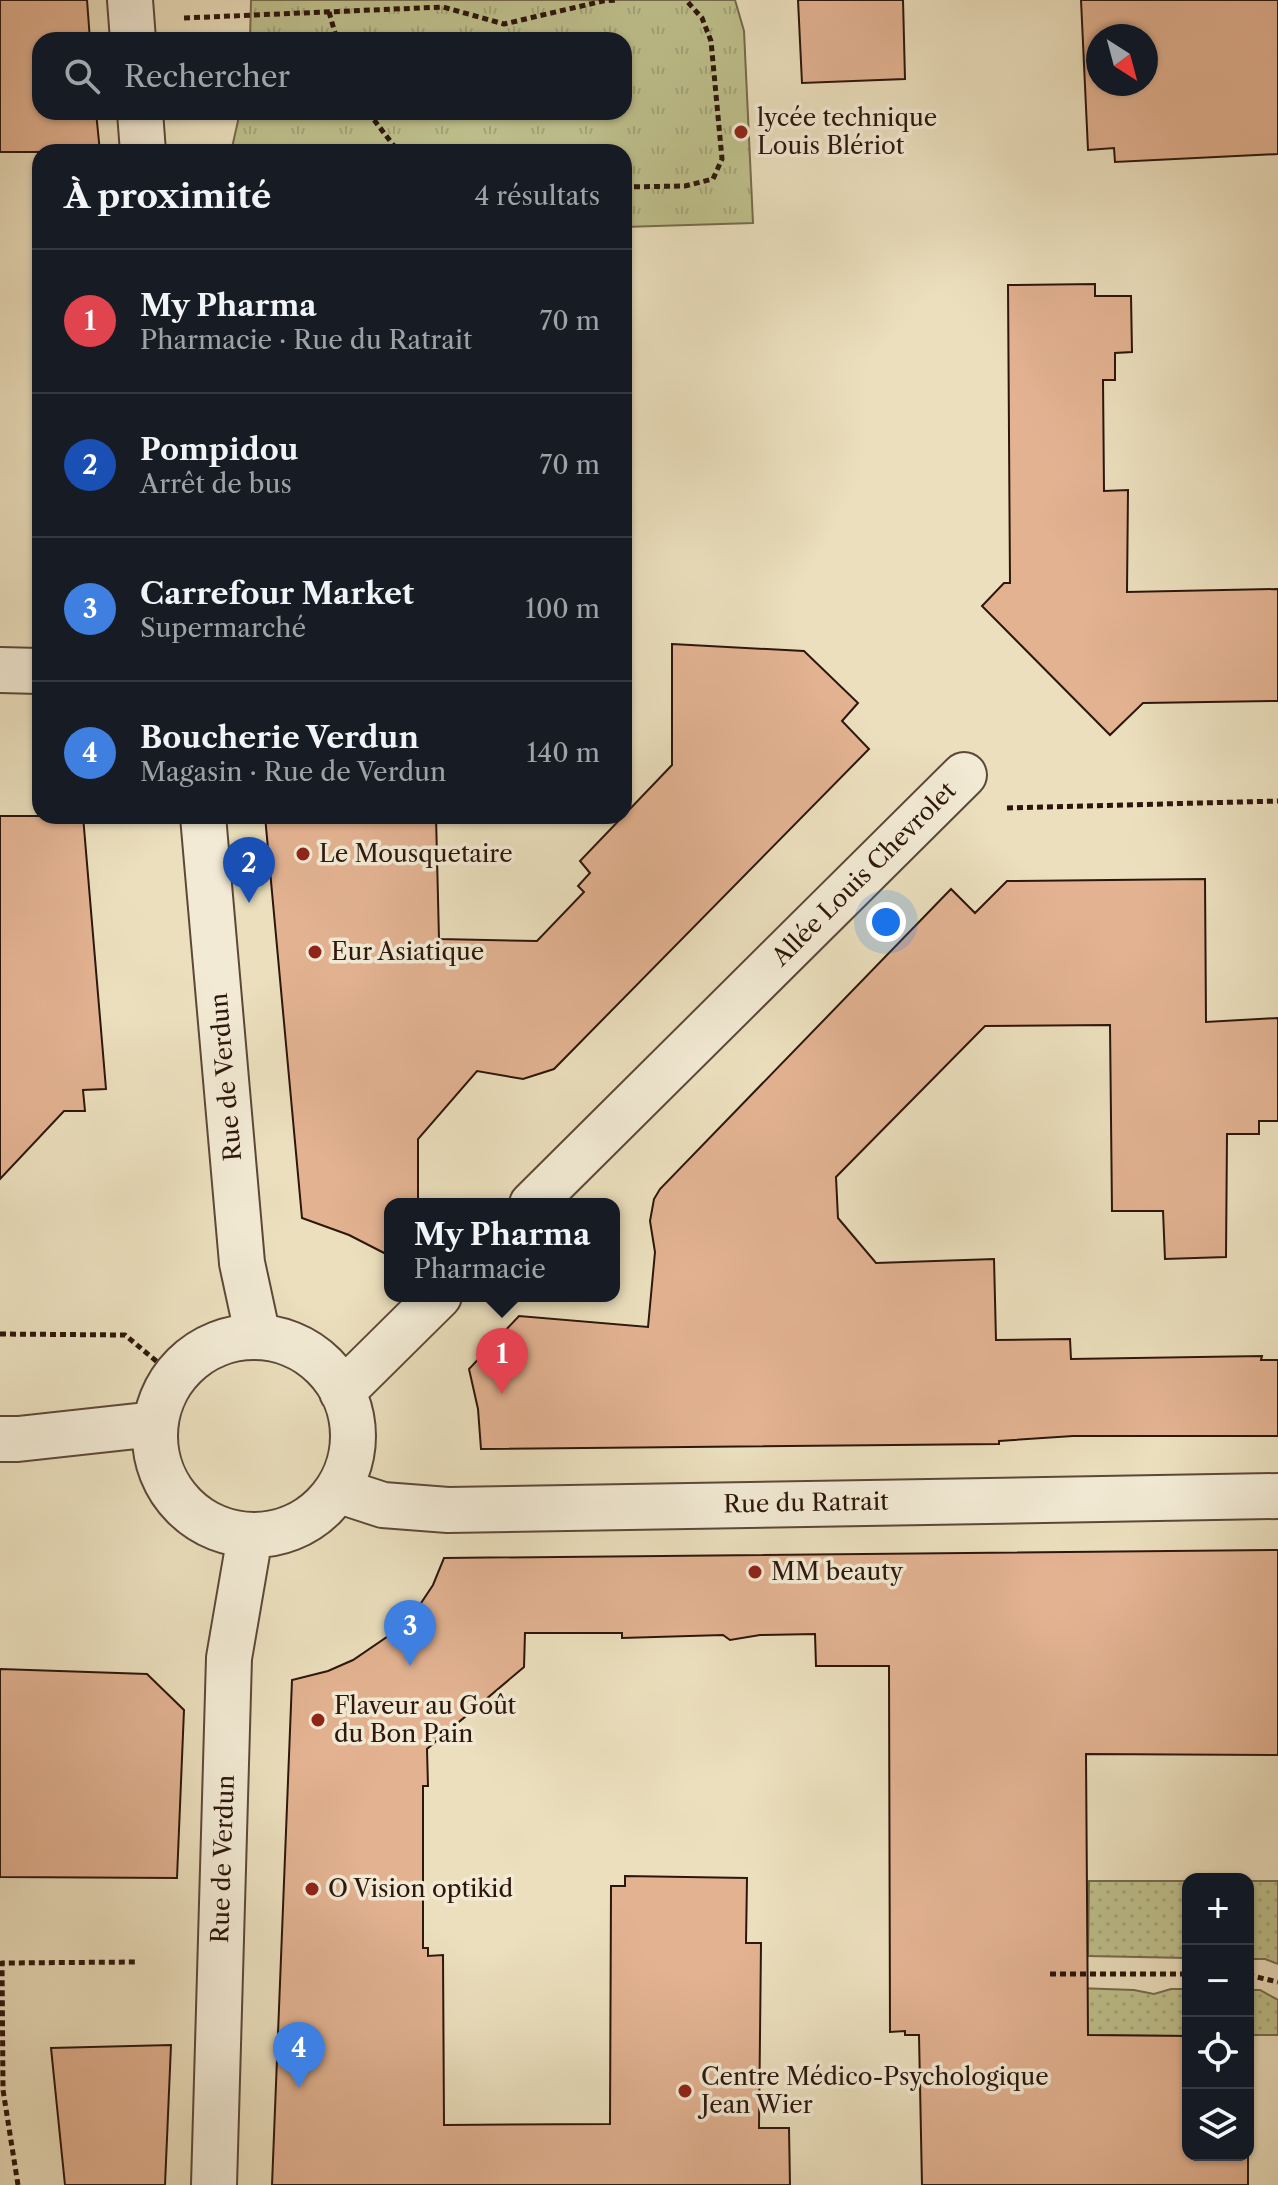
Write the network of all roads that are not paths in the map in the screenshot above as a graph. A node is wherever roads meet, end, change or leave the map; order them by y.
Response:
1 (141, 120) edge
2 (142, 144) edge
3 (0, 670) edge
4 (32, 671) edge
5 (964, 775) road end
6 (204, 824) edge
7 (538, 1198) edge
8 (433, 1302) edge
9 (258, 1337) junction
10 (342, 1392) junction
11 (155, 1424) junction
12 (0, 1439) edge
13 (337, 1490) junction
14 (1278, 1496) edge
15 (250, 1536) junction
16 (214, 2185) edge

1 - 2 street
3 - 4 street
5 - 7 street, Allée Louis Chevrolet
6 - 9 street, Rue de Verdun
8 - 10 street
9 - 10 street
9 - 11 street
10 - 13 street
11 - 12 street
11 - 15 street
13 - 14 street, Rue du Ratrait
13 - 15 street
15 - 16 street, Rue de Verdun

